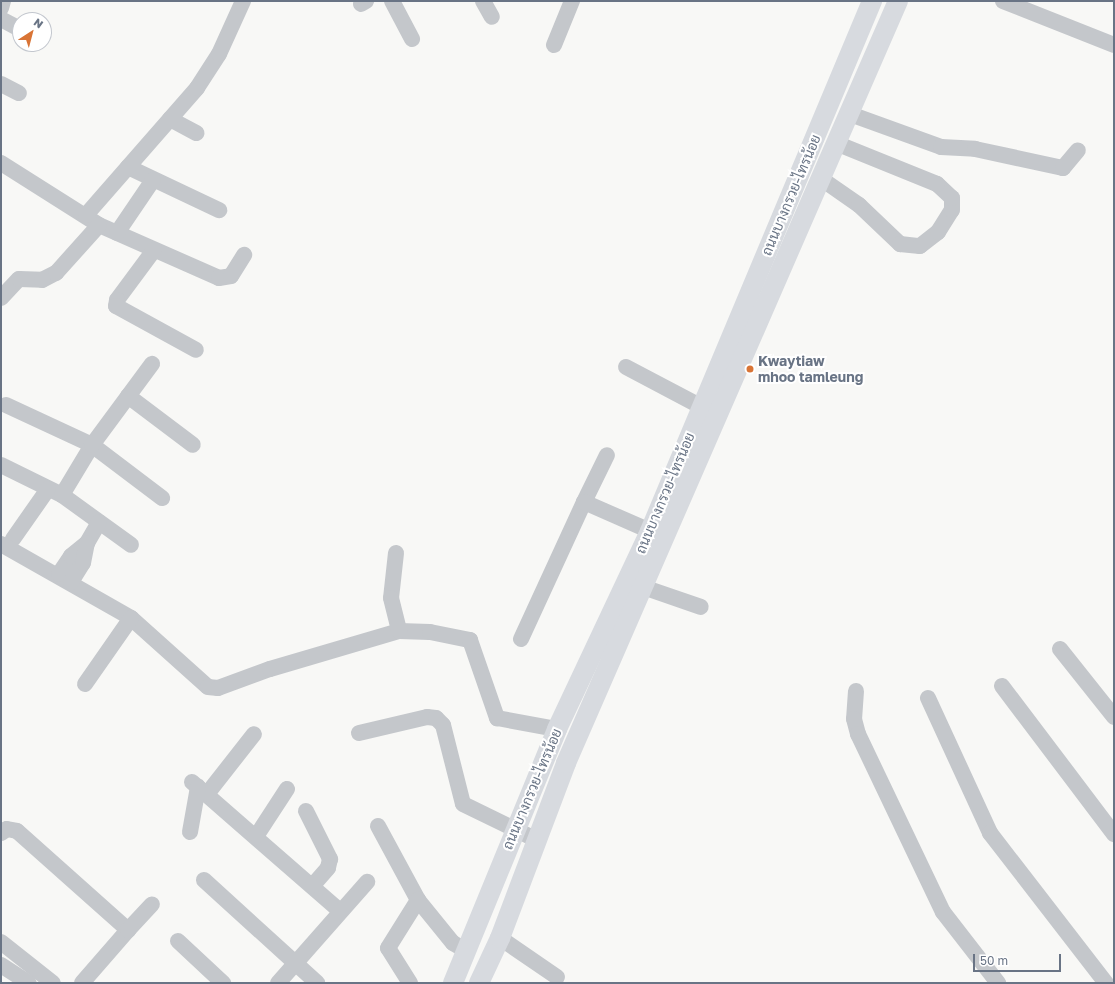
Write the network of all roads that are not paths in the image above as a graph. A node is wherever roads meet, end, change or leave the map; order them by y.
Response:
1 (3, 1) edge
2 (243, 1) edge
3 (392, 1) edge
4 (483, 1) edge
5 (572, 1) edge
6 (872, 1) edge
7 (898, 1) edge
8 (1003, 1) edge
9 (1, 8) edge
10 (492, 17) dead end
11 (1, 19) edge
12 (12, 25) edge
13 (412, 39) dead end
14 (554, 45) dead end
15 (1114, 45) edge
16 (1, 84) edge
17 (19, 93) dead end
18 (850, 114) junction
19 (170, 118) junction
20 (196, 133) dead end
21 (838, 144) junction
22 (1078, 150) dead end
23 (1, 163) edge
24 (128, 167) junction
25 (153, 180) junction
26 (823, 180) junction
27 (219, 210) dead end
28 (86, 215) junction
29 (99, 225) junction
30 (117, 233) junction
31 (154, 250) junction
32 (244, 255) dead end
33 (1, 298) edge
34 (196, 350) dead end
35 (152, 364) dead end
36 (626, 367) dead end
37 (128, 396) junction
38 (6, 405) dead end
39 (702, 407) junction
40 (92, 444) junction
41 (194, 445) dead end
42 (607, 455) dead end
43 (1, 465) edge
44 (55, 492) junction
45 (162, 498) dead end
46 (584, 502) junction
47 (99, 522) junction
48 (650, 531) junction
49 (7, 542) edge
50 (131, 545) dead end
51 (396, 553) dead end
52 (65, 578) junction
53 (643, 587) junction
54 (701, 607) dead end
55 (131, 618) junction
56 (400, 631) junction
57 (521, 639) dead end
58 (1060, 649) dead end
59 (84, 684) dead end
60 (1002, 686) dead end
61 (856, 691) dead end
62 (928, 698) dead end
63 (1114, 717) edge
64 (557, 729) junction
65 (359, 733) dead end
66 (254, 734) dead end
67 (199, 788) junction
68 (287, 789) dead end
69 (306, 812) dead end
70 (378, 826) dead end
71 (514, 829) junction
72 (190, 832) dead end
73 (1, 833) edge
74 (1114, 834) edge
75 (257, 835) junction
76 (535, 839) junction
77 (204, 880) dead end
78 (367, 882) dead end
79 (313, 885) junction
80 (418, 900) junction
81 (152, 904) dead end
82 (340, 911) junction
83 (128, 930) junction
84 (500, 938) junction
85 (178, 941) dead end
86 (1, 942) edge
87 (467, 951) junction
88 (296, 963) junction
89 (1, 965) edge
90 (557, 977) dead end
91 (29, 983) edge
92 (53, 983) edge
93 (82, 983) edge
94 (223, 983) edge
95 (278, 983) edge
96 (317, 983) edge
97 (410, 983) edge
98 (453, 983) edge
99 (479, 983) edge
100 (998, 983) edge
101 (1106, 983) edge

1 - 9 street
2 - 19 street
3 - 13 street
4 - 10 street
5 - 14 street
6 - 39 main road, ถนนบางกรวย-ไทรน้อย
7 - 18 main road, ถนนบางกรวย-ไทรน้อย
8 - 15 street
11 - 12 street
16 - 17 street
18 - 21 main road, ถนนบางกรวย-ไทรน้อย
18 - 22 street
19 - 20 street
19 - 24 street
21 - 26 main road, ถนนบางกรวย-ไทรน้อย
21 - 26 street
23 - 28 street
24 - 25 street
24 - 28 street
25 - 27 street
25 - 30 street
26 - 53 main road, ถนนบางกรวย-ไทรน้อย
28 - 29 street
29 - 30 street
29 - 33 street
30 - 31 street
31 - 32 street
31 - 34 street
35 - 37 street
36 - 39 street
37 - 40 street
37 - 41 street
38 - 40 street
39 - 48 main road, ถนนบางกรวย-ไทรน้อย
40 - 44 street
40 - 45 street
42 - 46 street
43 - 44 street
44 - 47 street
44 - 49 street
46 - 48 street
46 - 57 street
47 - 50 street
47 - 52 street
48 - 64 main road, ถนนบางกรวย-ไทรน้อย
49 - 52 street
51 - 56 street
52 - 55 street
53 - 54 street
53 - 76 main road, ถนนบางกรวย-ไทรน้อย
55 - 56 street
55 - 59 street
56 - 64 street
58 - 63 street
60 - 74 street
61 - 100 street
62 - 101 street
64 - 71 main road, ถนนบางกรวย-ไทรน้อย
65 - 71 street
66 - 67 street
67 - 72 street
67 - 75 street
68 - 75 street
69 - 79 street
70 - 80 street
71 - 76 street
71 - 87 main road, ถนนบางกรวย-ไทรน้อย
73 - 83 street
75 - 79 street
76 - 84 main road, ถนนบางกรวย-ไทรน้อย
77 - 88 street
78 - 82 street
79 - 82 street
80 - 87 street
80 - 97 street
81 - 83 street
82 - 88 street
83 - 93 street
84 - 90 street
84 - 99 main road, ถนนบางกรวย-ไทรน้อย
85 - 94 street
86 - 92 street
87 - 98 main road, ถนนบางกรวย-ไทรน้อย
88 - 95 street
88 - 96 street
89 - 91 street

